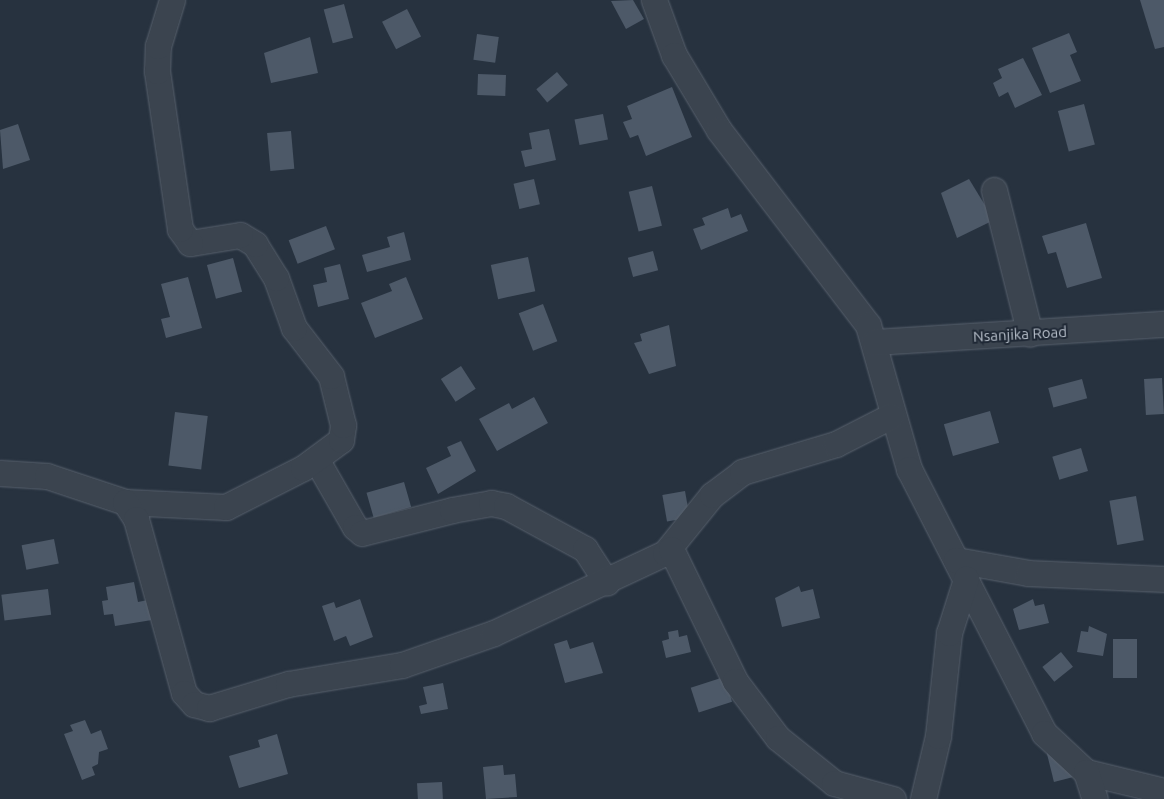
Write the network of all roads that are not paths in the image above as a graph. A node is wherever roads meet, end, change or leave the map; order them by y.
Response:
1 (172, 0) edge
2 (654, 0) edge
3 (994, 190) dead end
4 (1164, 324) edge
5 (1030, 334) junction
6 (875, 342) junction
7 (890, 416) junction
8 (316, 459) junction
9 (0, 473) edge
10 (125, 502) junction
11 (671, 549) junction
12 (961, 569) junction
13 (1164, 579) edge
14 (607, 583) junction
15 (1086, 772) junction
16 (1164, 791) edge
17 (893, 799) edge
18 (923, 799) edge
19 (1095, 799) edge

1 - 8 street
2 - 6 street
3 - 5 street
4 - 5 street, Nsanjika Road
5 - 6 street, Nsanjika Road
6 - 7 street
7 - 11 street
7 - 12 street
8 - 10 street
8 - 14 street
9 - 10 street
10 - 14 street
11 - 14 street
11 - 17 street
12 - 13 street
12 - 15 street
12 - 18 street
15 - 16 street
15 - 19 street

